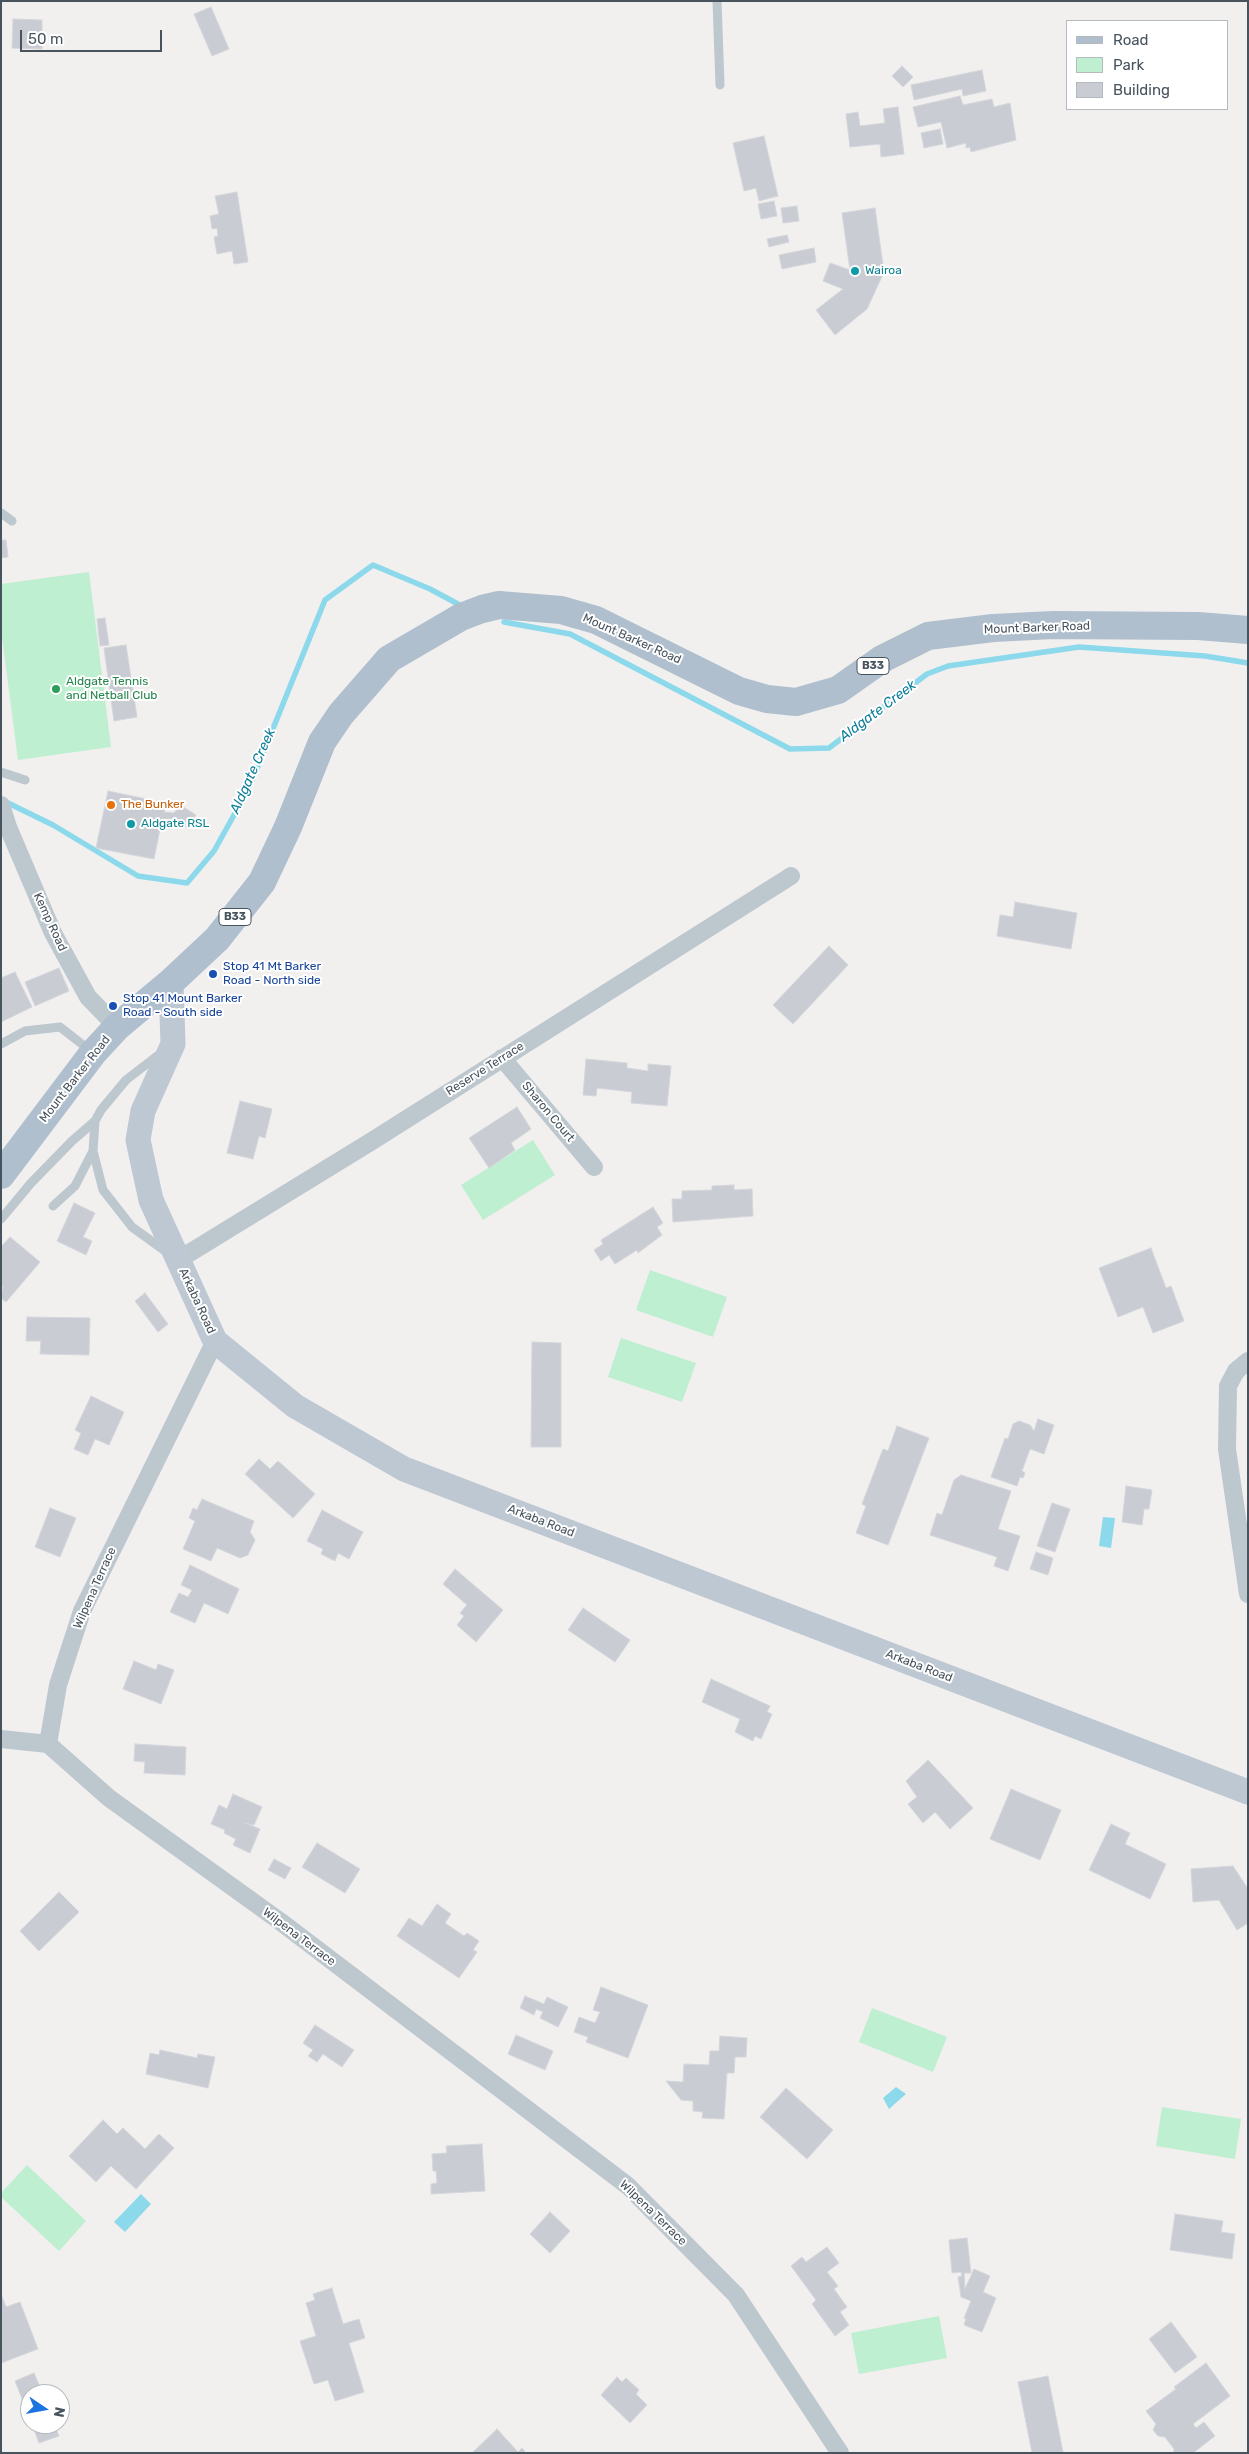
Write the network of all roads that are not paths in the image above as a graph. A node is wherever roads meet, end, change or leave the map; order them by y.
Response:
1 (716, 1) edge
2 (720, 85) dead end
3 (1, 513) edge
4 (12, 522) dead end
5 (1248, 630) edge
6 (1, 772) edge
7 (25, 780) dead end
8 (1, 805) edge
9 (792, 876) dead end
10 (171, 982) junction
11 (117, 1027) junction
12 (1, 1044) edge
13 (173, 1044) junction
14 (93, 1053) junction
15 (502, 1058) junction
16 (95, 1121) junction
17 (93, 1151) junction
18 (594, 1167) dead end
19 (1, 1175) edge
20 (52, 1206) dead end
21 (1, 1219) edge
22 (178, 1260) junction
23 (216, 1341) junction
24 (1248, 1361) edge
25 (1248, 1594) edge
26 (1, 1739) edge
27 (48, 1744) junction
28 (1248, 1792) edge
29 (840, 2453) edge

1 - 2 lane
3 - 4 lane
5 - 10 main road, Mount Barker Road / B33
6 - 7 lane
8 - 11 street, Kemp Road
9 - 15 street, Reserve Terrace
10 - 11 main road, Mount Barker Road / B33
10 - 13 street, Arkaba Road
11 - 14 main road, Mount Barker Road / B33
12 - 14 lane
13 - 16 lane
13 - 22 street, Arkaba Road
14 - 19 main road, Mount Barker Road / B33
15 - 18 street, Sharon Court
15 - 22 street, Reserve Terrace
16 - 17 lane
16 - 21 lane
17 - 20 lane
17 - 22 lane
22 - 23 street, Arkaba Road
23 - 27 street, Wilpena Terrace
23 - 28 street, Arkaba Road
24 - 25 street
26 - 27 street
27 - 29 street, Wilpena Terrace

